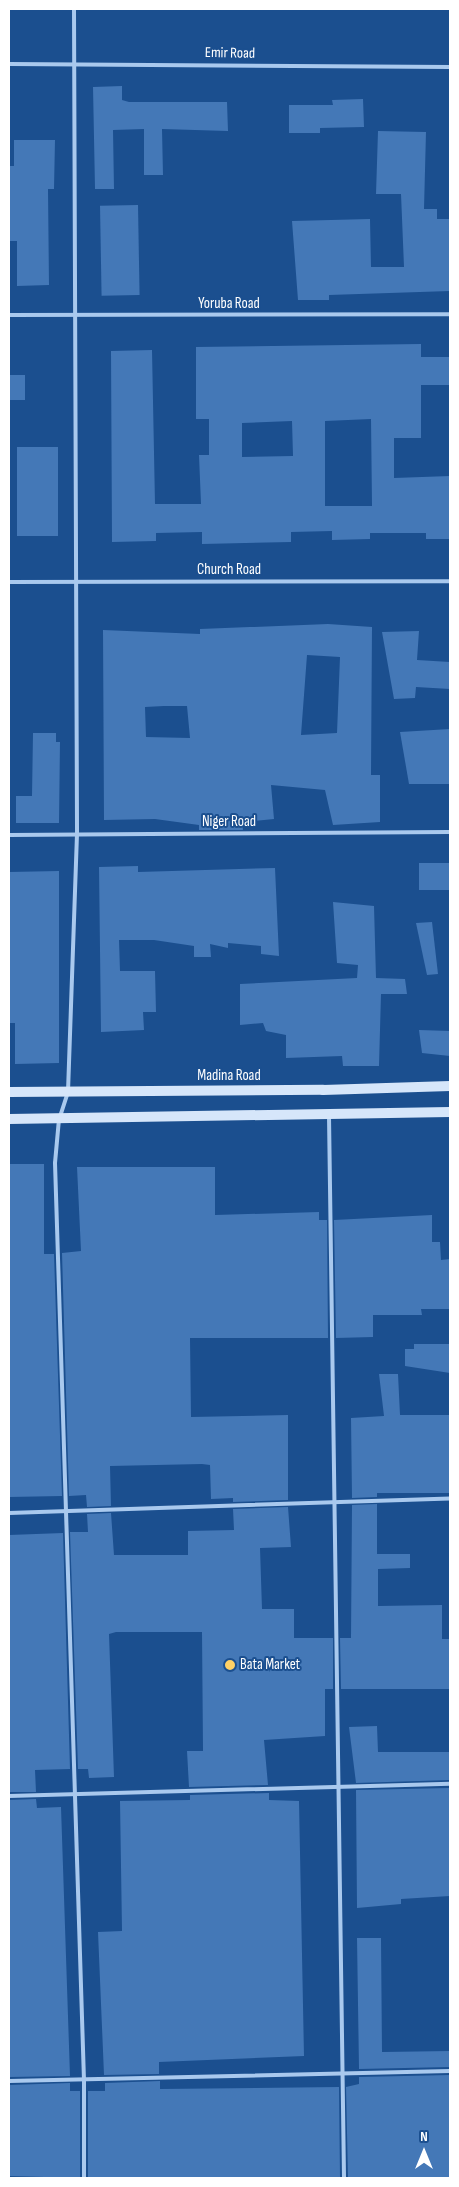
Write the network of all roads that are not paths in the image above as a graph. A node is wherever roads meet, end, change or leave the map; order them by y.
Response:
1 (74, 9) edge
2 (74, 63) junction
3 (9, 64) edge
4 (450, 67) edge
5 (450, 314) edge
6 (9, 316) edge
7 (75, 316) junction
8 (450, 580) edge
9 (76, 581) junction
10 (9, 582) edge
11 (450, 832) edge
12 (77, 834) junction
13 (9, 835) edge
14 (450, 1086) edge
15 (9, 1092) edge
16 (68, 1092) junction
17 (450, 1112) edge
18 (329, 1115) junction
19 (9, 1119) edge
20 (59, 1119) junction
21 (450, 1498) edge
22 (334, 1501) junction
23 (67, 1512) junction
24 (9, 1513) edge
25 (337, 1784) junction
26 (450, 1784) edge
27 (76, 1793) junction
28 (9, 1796) edge
29 (343, 2071) junction
30 (450, 2071) edge
31 (84, 2078) junction
32 (9, 2080) edge
33 (84, 2178) edge
34 (344, 2178) edge

1 - 2 lane
2 - 3 lane, Emir Road
2 - 4 lane, Emir Road
2 - 7 lane
5 - 7 lane, Yoruba Road
6 - 7 lane, Yoruba Road
7 - 9 lane
8 - 9 lane, Church Road
9 - 10 lane, Church Road
9 - 12 lane
11 - 12 lane, Niger Road
12 - 13 lane, Niger Road
12 - 16 lane
14 - 16 main road, Madina Road
15 - 16 main road, Madina Road
16 - 20 lane
17 - 18 main road
18 - 20 main road
18 - 22 lane
19 - 20 main road
20 - 23 lane
21 - 22 lane
22 - 23 lane
22 - 25 lane
23 - 24 lane
23 - 27 lane
25 - 26 lane
25 - 27 lane
25 - 29 lane
27 - 28 lane
27 - 31 lane
29 - 30 lane
29 - 31 lane
29 - 34 lane
31 - 32 lane
31 - 33 lane

